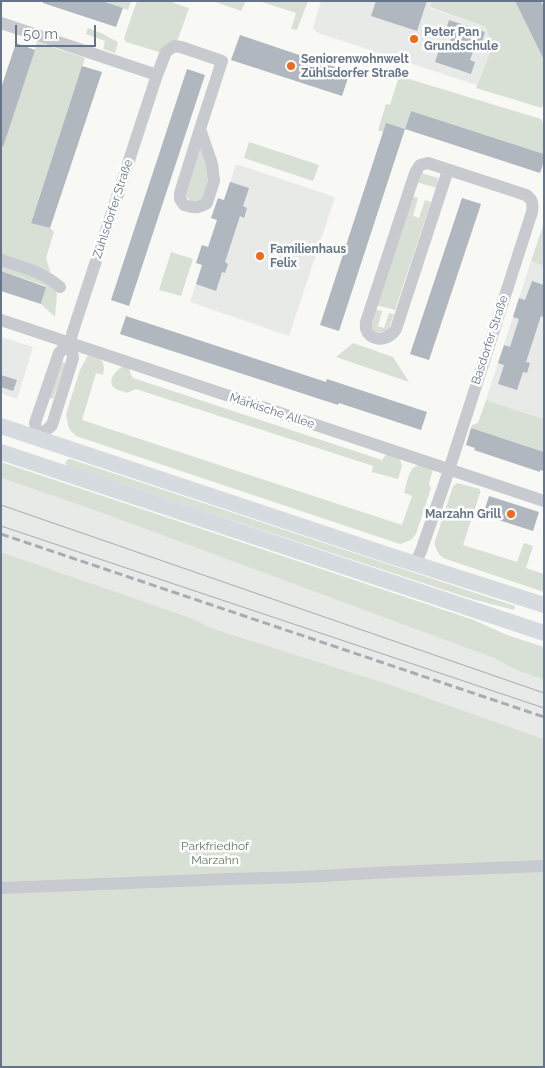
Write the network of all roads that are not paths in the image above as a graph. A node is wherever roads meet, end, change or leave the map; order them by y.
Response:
1 (1, 23) edge
2 (157, 75) junction
3 (200, 129) junction
4 (448, 170) junction
5 (1, 260) edge
6 (60, 287) dead end
7 (1, 320) edge
8 (70, 342) junction
9 (1, 426) edge
10 (38, 438) junction
11 (1, 452) edge
12 (31, 462) junction
13 (449, 469) junction
14 (544, 501) edge
15 (416, 564) junction
16 (544, 605) edge
17 (544, 633) edge
18 (544, 866) edge
19 (1, 888) edge

1 - 2 street
2 - 3 street, Zühlsdorfer Straße
2 - 8 street, Zühlsdorfer Straße
3 - 3 street, Zühlsdorfer Straße
4 - 4 street, Basdorfer Straße
4 - 13 street, Basdorfer Straße
5 - 6 street
7 - 8 street, Märkische Allee
8 - 10 street, Zühlsdorfer Straße
8 - 13 street, Märkische Allee
9 - 10 main road
10 - 12 main road
10 - 15 main road
11 - 12 main road
12 - 17 main road
13 - 14 street, Märkische Allee
13 - 15 street, Basdorfer Straße
15 - 16 main road
18 - 19 street

